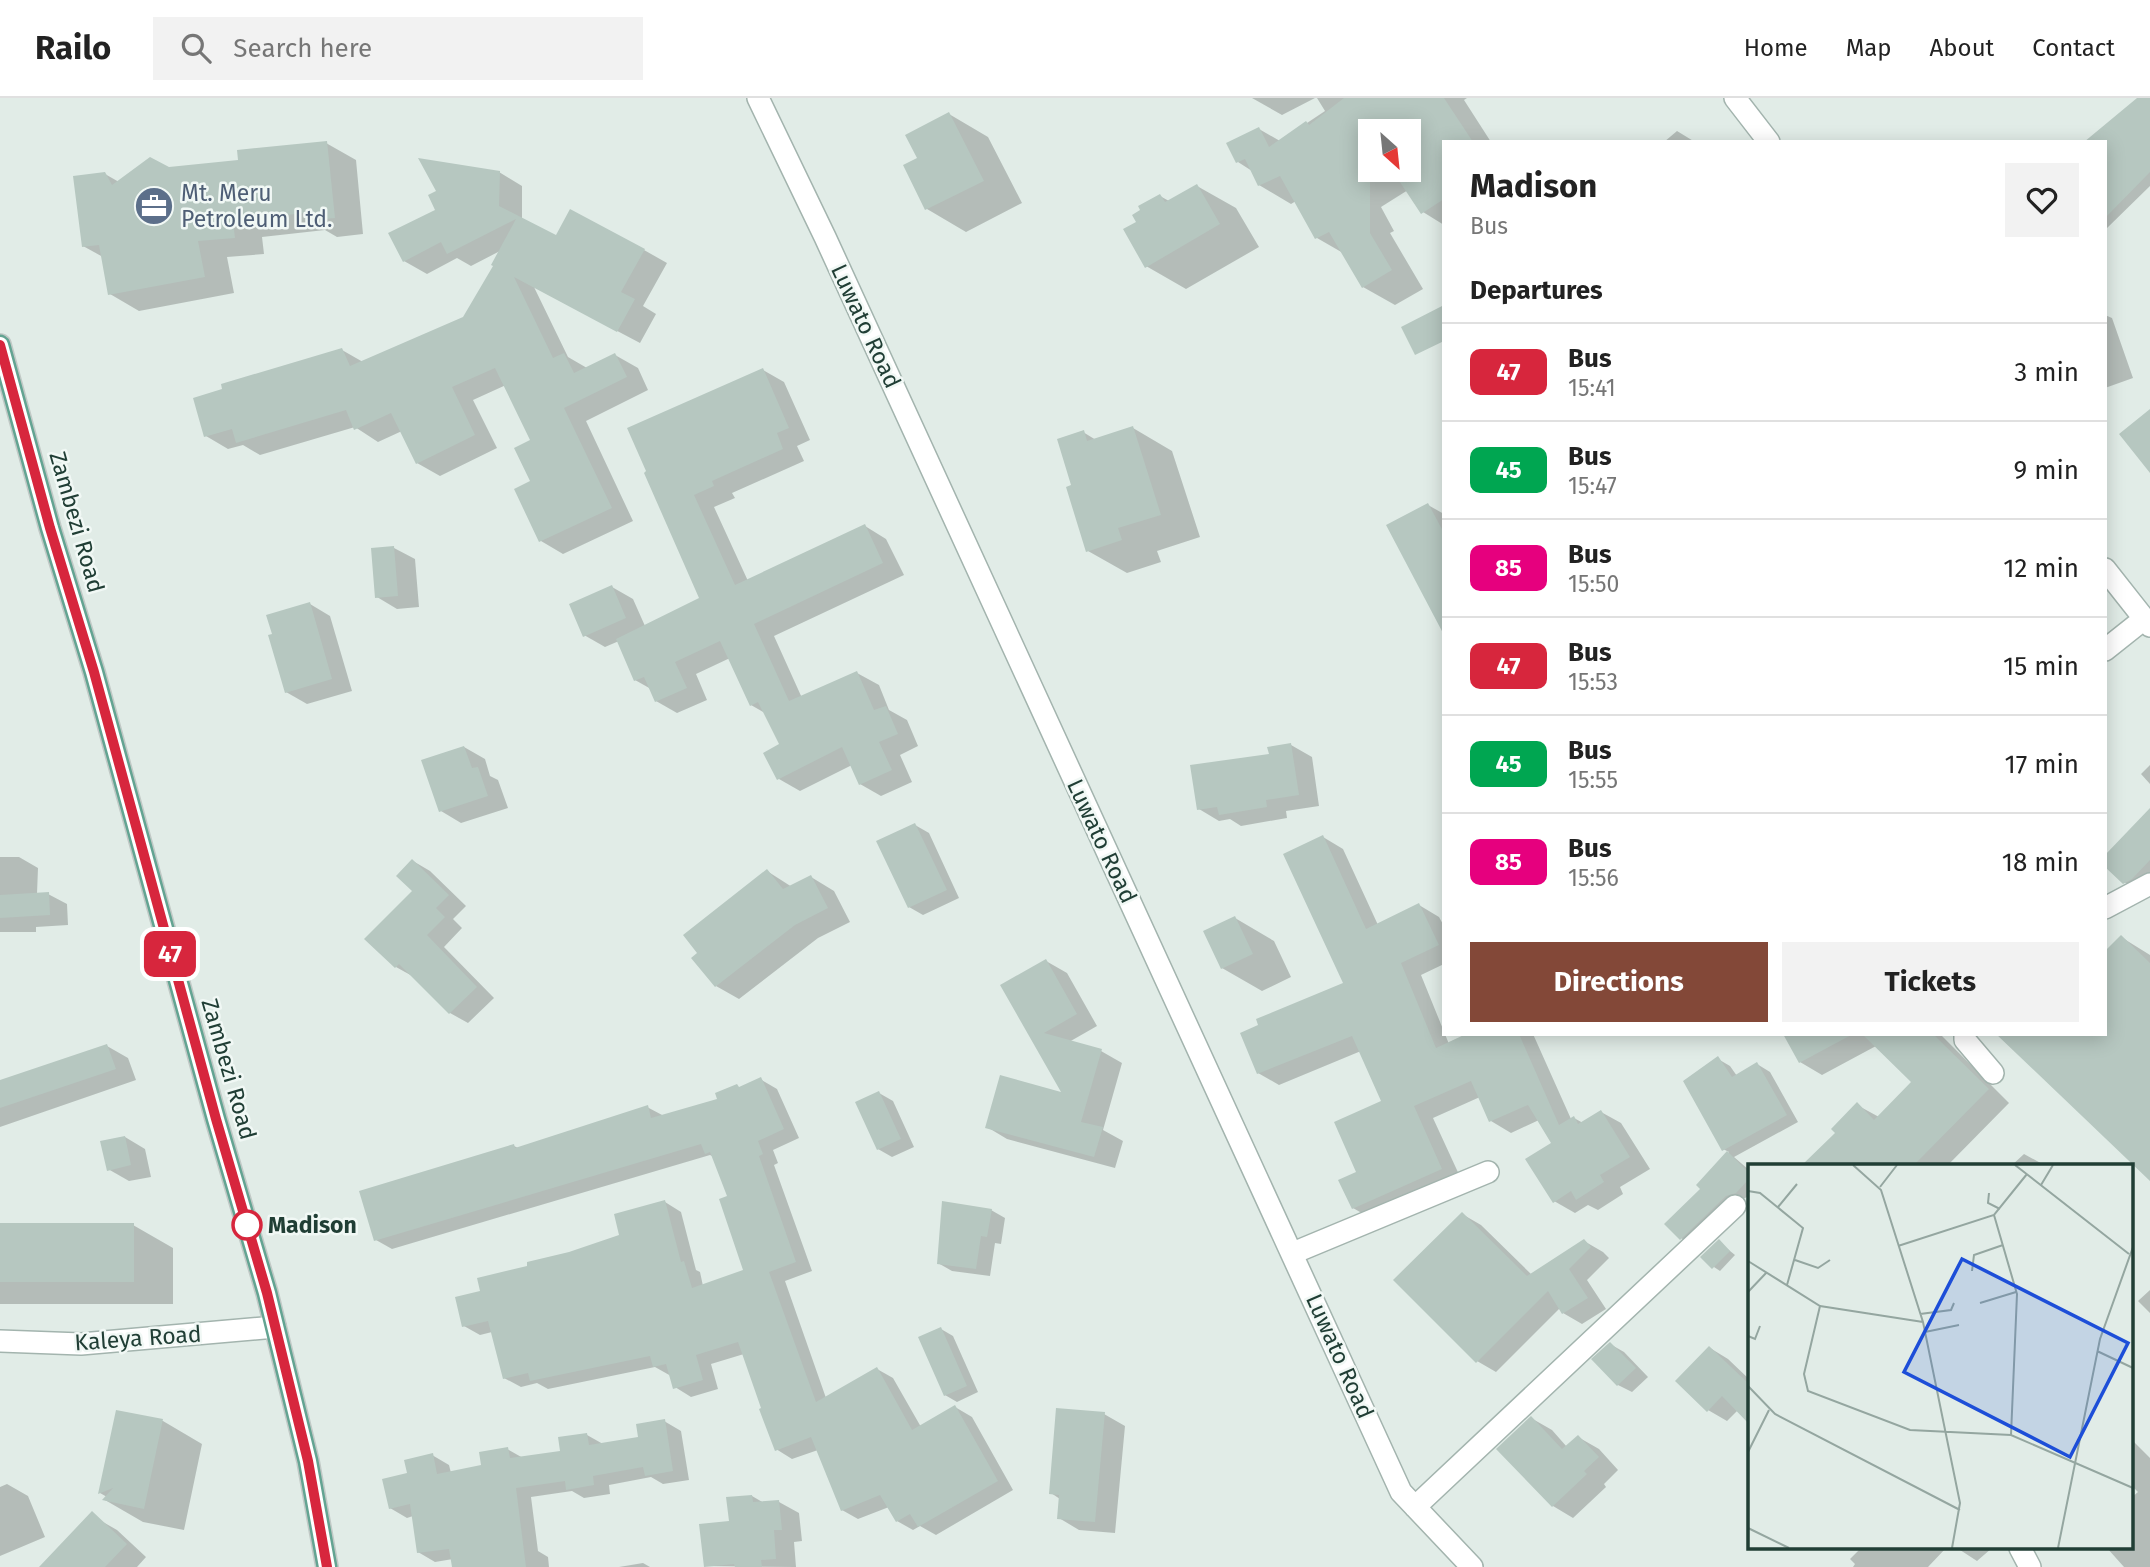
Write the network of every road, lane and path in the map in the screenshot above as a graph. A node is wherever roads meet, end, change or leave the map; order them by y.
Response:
1 (758, 98) edge
2 (1735, 98) edge
3 (1767, 140) edge
4 (0, 345) edge
5 (2107, 572) edge
6 (2147, 622) edge
7 (2107, 649) edge
8 (2150, 884) edge
9 (2107, 907) edge
10 (1965, 1036) edge
11 (1993, 1073) dead end
12 (1488, 1172) dead end
13 (1735, 1206) dead end
14 (1293, 1253) junction
15 (275, 1327) junction
16 (0, 1341) edge
17 (1415, 1507) junction
18 (2021, 1550) edge
19 (327, 1567) edge
20 (1472, 1567) edge
21 (2030, 1567) edge

1 - 14 street, Luwato Road
2 - 3 street
4 - 15 main road, Zambezi Road
5 - 6 street
6 - 7 street
8 - 9 street
10 - 11 street
12 - 14 street
13 - 17 street
14 - 17 street, Luwato Road
15 - 16 street, Kaleya Road
15 - 19 main road, Zambezi Road
17 - 20 street, Luwato Road
18 - 21 street

